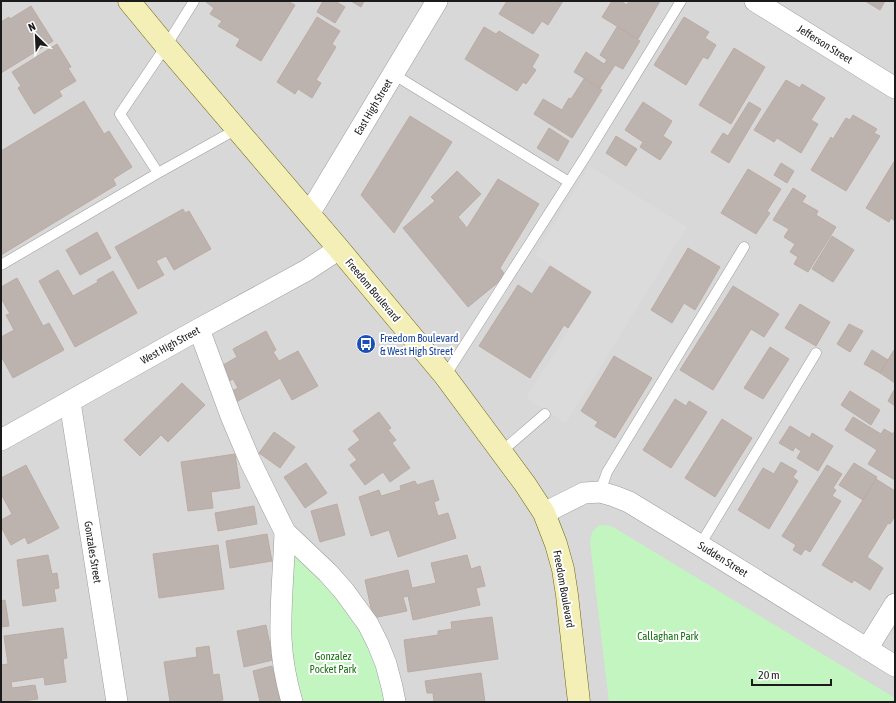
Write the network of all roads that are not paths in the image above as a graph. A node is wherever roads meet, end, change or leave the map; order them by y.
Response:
1 (129, 1) edge
2 (194, 1) edge
3 (437, 1) edge
4 (681, 1) edge
5 (755, 1) edge
6 (166, 46) junction
7 (393, 74) junction
8 (895, 88) edge
9 (237, 129) junction
10 (158, 173) junction
11 (569, 182) junction
12 (309, 214) junction
13 (744, 247) dead end
14 (339, 249) junction
15 (1, 265) edge
16 (199, 329) junction
17 (816, 353) dead end
18 (445, 376) junction
19 (70, 402) junction
20 (545, 414) dead end
21 (1, 440) edge
22 (501, 452) junction
23 (600, 492) junction
24 (544, 512) junction
25 (285, 532) junction
26 (700, 545) junction
27 (895, 604) edge
28 (867, 649) junction
29 (895, 666) edge
30 (117, 702) edge
31 (292, 702) edge
32 (395, 702) edge
33 (579, 702) edge

1 - 6 main road, Freedom Boulevard
2 - 6 lane
3 - 7 street, East High Street
4 - 11 lane
5 - 8 street, Jefferson Street
6 - 9 main road, Freedom Boulevard
6 - 10 lane
7 - 11 lane
7 - 12 street, East High Street
9 - 10 lane
9 - 12 main road, Freedom Boulevard
10 - 15 lane
11 - 18 lane
12 - 14 main road, Freedom Boulevard
13 - 23 lane
14 - 16 street, West High Street
14 - 18 main road, Freedom Boulevard
16 - 19 street, West High Street
16 - 25 street
17 - 26 lane
18 - 22 main road, Freedom Boulevard
19 - 21 street, West High Street
19 - 30 street, Gonzales Street
20 - 22 lane
22 - 24 main road, Freedom Boulevard
23 - 24 street, Sudden Street
23 - 26 street, Sudden Street
24 - 33 main road, Freedom Boulevard
25 - 31 street
25 - 32 street
26 - 28 street, Sudden Street
27 - 28 street
28 - 29 street, Sudden Street

